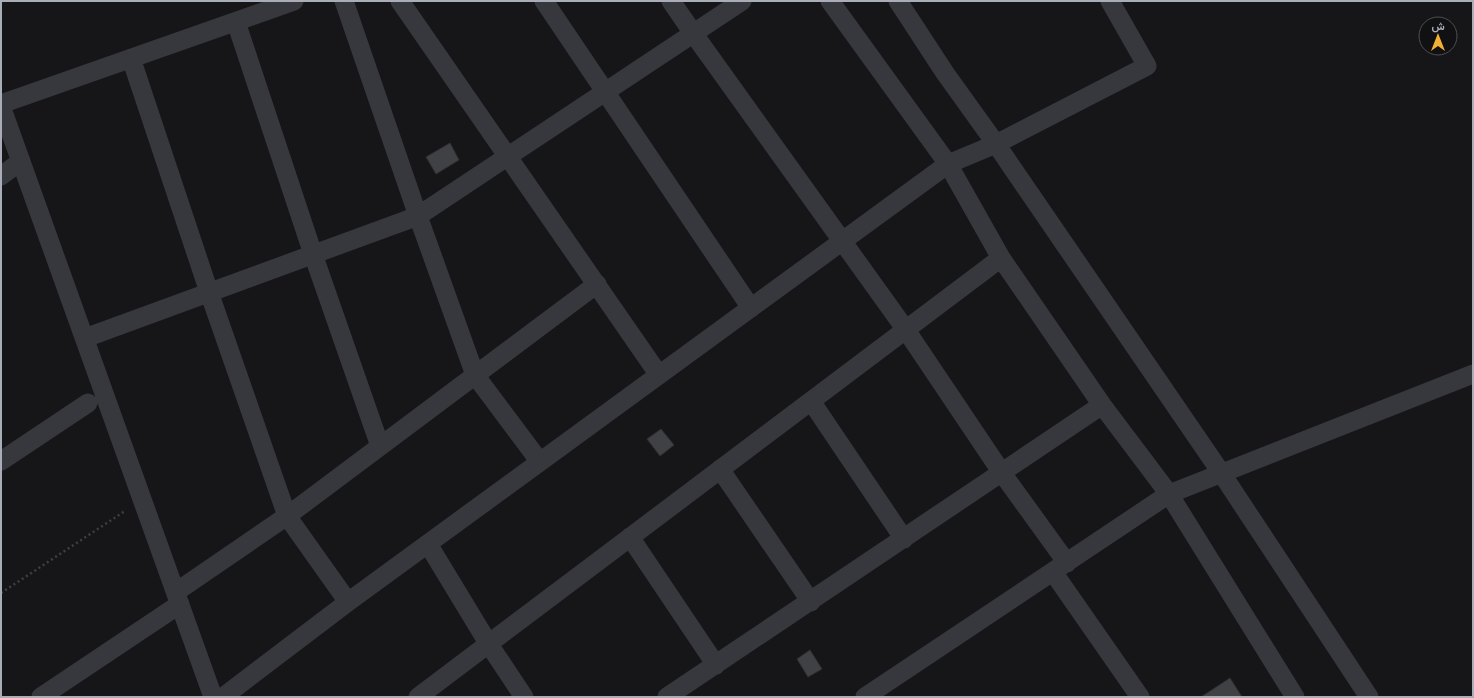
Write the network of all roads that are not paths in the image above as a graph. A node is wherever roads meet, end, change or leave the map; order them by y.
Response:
1 (294, 1) edge
2 (344, 1) edge
3 (400, 1) edge
4 (544, 1) edge
5 (671, 1) edge
6 (742, 1) edge
7 (830, 1) edge
8 (898, 1) edge
9 (1110, 1) edge
10 (236, 22) junction
11 (693, 33) junction
12 (131, 58) junction
13 (605, 92) junction
14 (1, 105) edge
15 (996, 144) junction
16 (508, 156) junction
17 (21, 161) junction
18 (948, 164) junction
19 (1, 176) edge
20 (418, 216) junction
21 (842, 241) junction
22 (313, 254) junction
23 (1002, 258) junction
24 (597, 284) junction
25 (209, 292) junction
26 (751, 308) junction
27 (906, 330) junction
28 (84, 338) junction
29 (1473, 374) edge
30 (475, 375) junction
31 (659, 375) junction
32 (811, 401) junction
33 (88, 403) dead end
34 (1102, 405) junction
35 (380, 446) junction
36 (1, 461) edge
37 (540, 462) junction
38 (720, 469) junction
39 (1002, 472) junction
40 (1222, 474) junction
41 (1169, 494) junction
42 (287, 516) junction
43 (630, 537) junction
44 (904, 539) junction
45 (428, 544) junction
46 (1060, 567) junction
47 (178, 598) junction
48 (348, 602) junction
49 (811, 602) junction
50 (488, 643) junction
51 (716, 665) junction
52 (41, 697) edge
53 (213, 697) edge
54 (223, 697) edge
55 (418, 697) edge
56 (524, 697) edge
57 (667, 697) edge
58 (865, 697) edge
59 (1140, 697) edge
60 (1295, 697) edge
61 (1369, 697) edge

1 - 10 street
2 - 20 street
3 - 16 street
4 - 13 street
5 - 11 street
6 - 11 street
7 - 18 street
8 - 15 street
9 - 15 street
10 - 12 street
10 - 22 street
11 - 13 street
11 - 21 street
12 - 14 street
12 - 25 street
13 - 16 street
13 - 26 street
14 - 17 street
15 - 18 street
15 - 40 street
16 - 20 street
16 - 24 street
17 - 19 street
17 - 28 street
18 - 21 street
18 - 23 street
20 - 22 street
20 - 30 street
21 - 26 street
21 - 27 street
22 - 25 street
22 - 35 street
23 - 27 street
23 - 34 street
24 - 30 street
24 - 31 street
25 - 28 street
25 - 42 street
26 - 31 street
27 - 32 street
27 - 39 street
28 - 47 street
29 - 40 street
30 - 35 street
30 - 37 street
31 - 37 street
32 - 38 street
32 - 44 street
33 - 36 street
34 - 39 street
34 - 41 street
35 - 42 street
37 - 45 street
38 - 43 street
38 - 49 street
39 - 44 street
39 - 46 street
40 - 41 street
40 - 61 street
41 - 46 street
41 - 60 street
42 - 47 street
42 - 48 street
43 - 50 street
43 - 51 street
44 - 49 street
45 - 48 street
45 - 50 street
46 - 58 street
46 - 59 street
47 - 52 street
47 - 53 street
48 - 54 street
49 - 51 street
50 - 55 street
50 - 56 street
51 - 57 street

